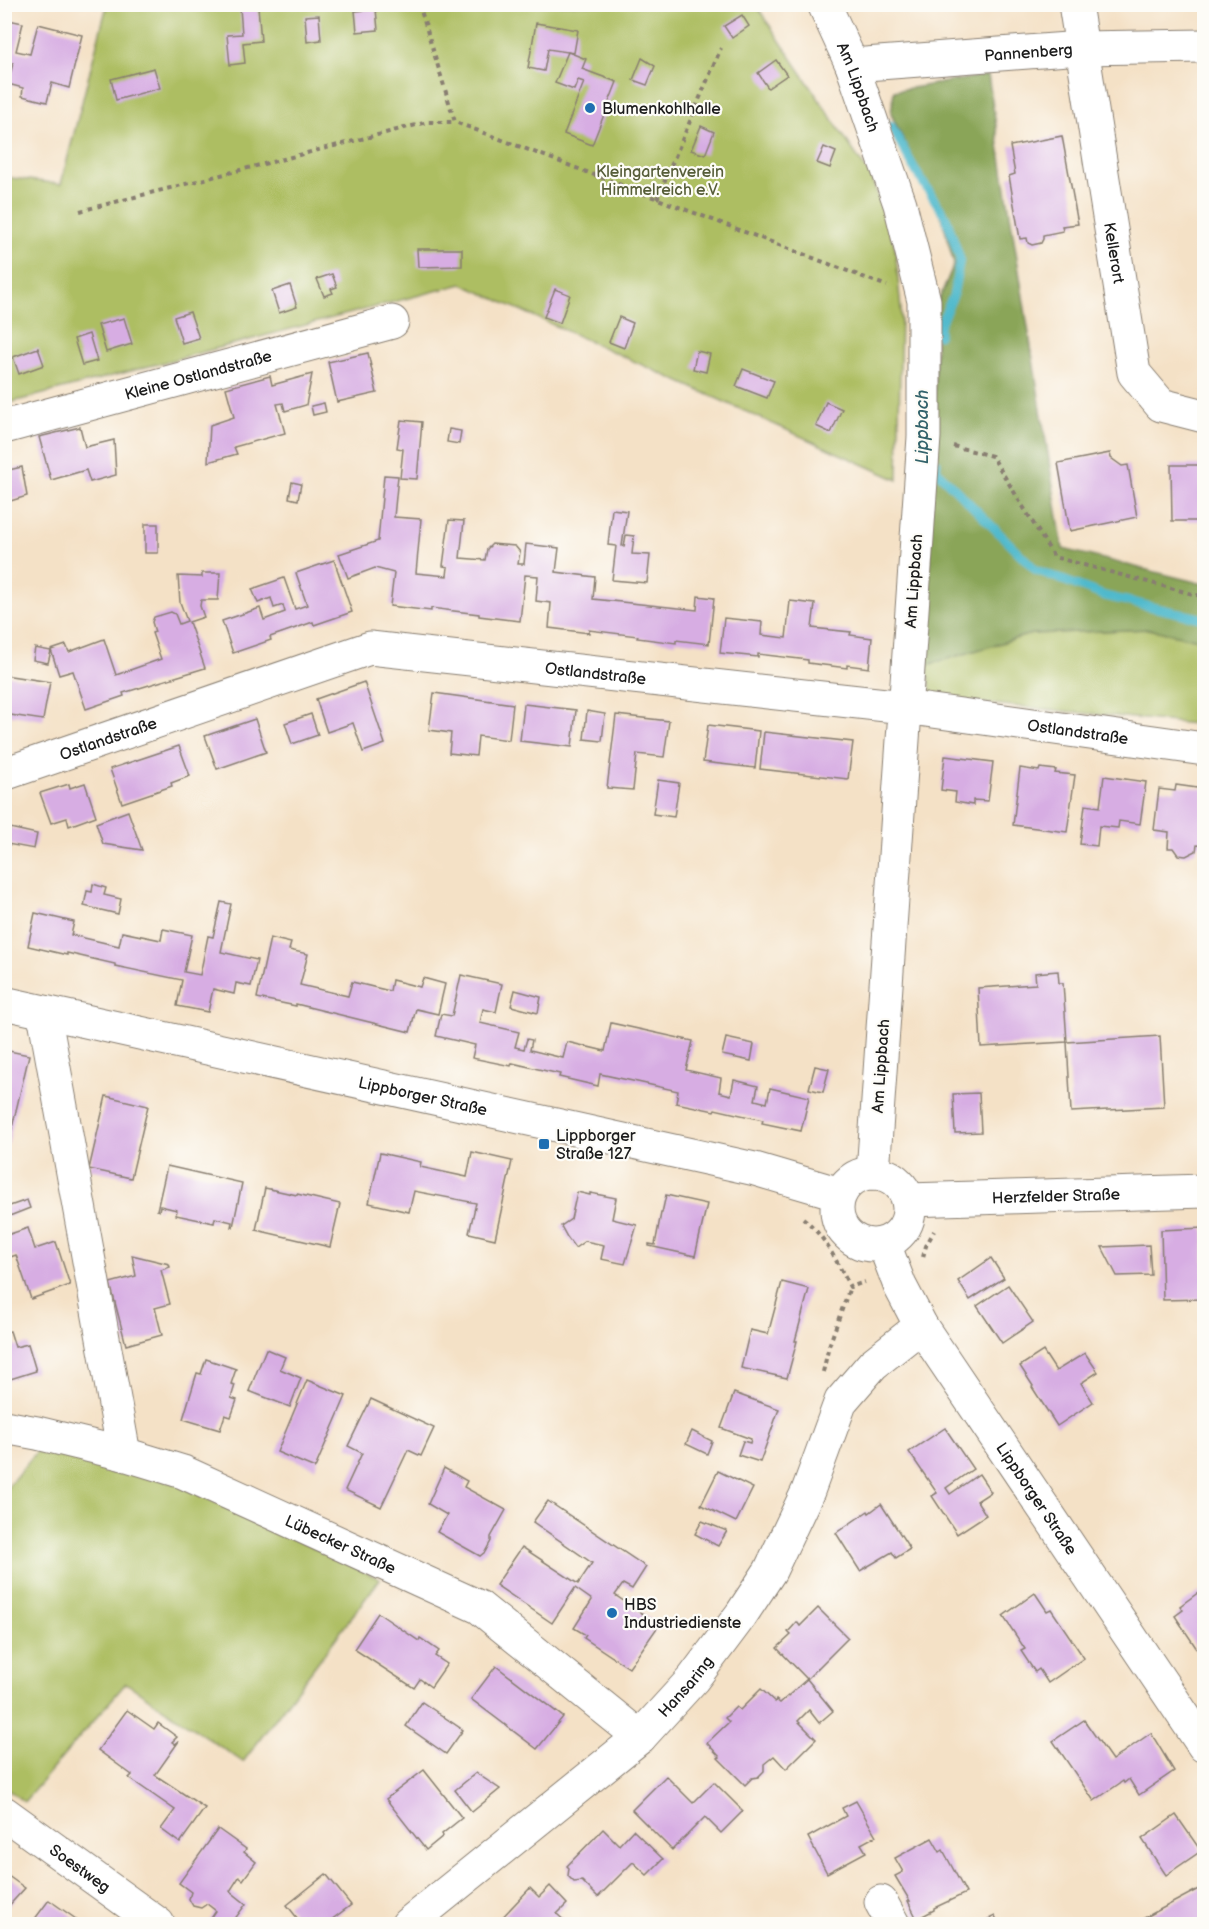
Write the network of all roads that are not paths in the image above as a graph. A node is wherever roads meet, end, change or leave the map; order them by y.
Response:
1 (824, 4) edge
2 (1075, 4) edge
3 (1204, 46) edge
4 (1081, 48) junction
5 (852, 65) junction
6 (392, 322) dead end
7 (1204, 416) edge
8 (4, 427) edge
9 (904, 707) junction
10 (1204, 749) edge
11 (4, 774) edge
12 (4, 1003) edge
13 (44, 1013) junction
14 (873, 1173) junction
15 (825, 1190) junction
16 (1204, 1191) edge
17 (908, 1200) junction
18 (889, 1258) junction
19 (921, 1326) junction
20 (4, 1427) edge
21 (124, 1454) junction
22 (640, 1737) junction
23 (1204, 1746) edge
24 (4, 1813) edge
25 (158, 1924) edge
26 (408, 1924) edge

1 - 5 street, Am Lippbach
2 - 4 street, Kellerort
3 - 4 street, Pannenberg
4 - 5 street, Pannenberg
4 - 7 street, Kellerort
5 - 9 street, Am Lippbach
6 - 8 street, Kleine Ostlandstraße
9 - 10 street, Ostlandstraße
9 - 11 street, Ostlandstraße
9 - 14 street, Am Lippbach
12 - 13 street, Lippborger Straße
13 - 15 street, Lippborger Straße
13 - 21 street
14 - 15 street
14 - 17 street
15 - 18 street
16 - 17 street, Herzfelder Straße
17 - 18 street
18 - 19 street, Lippborger Straße
19 - 22 street, Hansaring
19 - 23 street, Lippborger Straße
20 - 21 street, Lübecker Straße
21 - 22 street, Lübecker Straße
22 - 26 street, Hansaring
24 - 25 street, Soestweg

